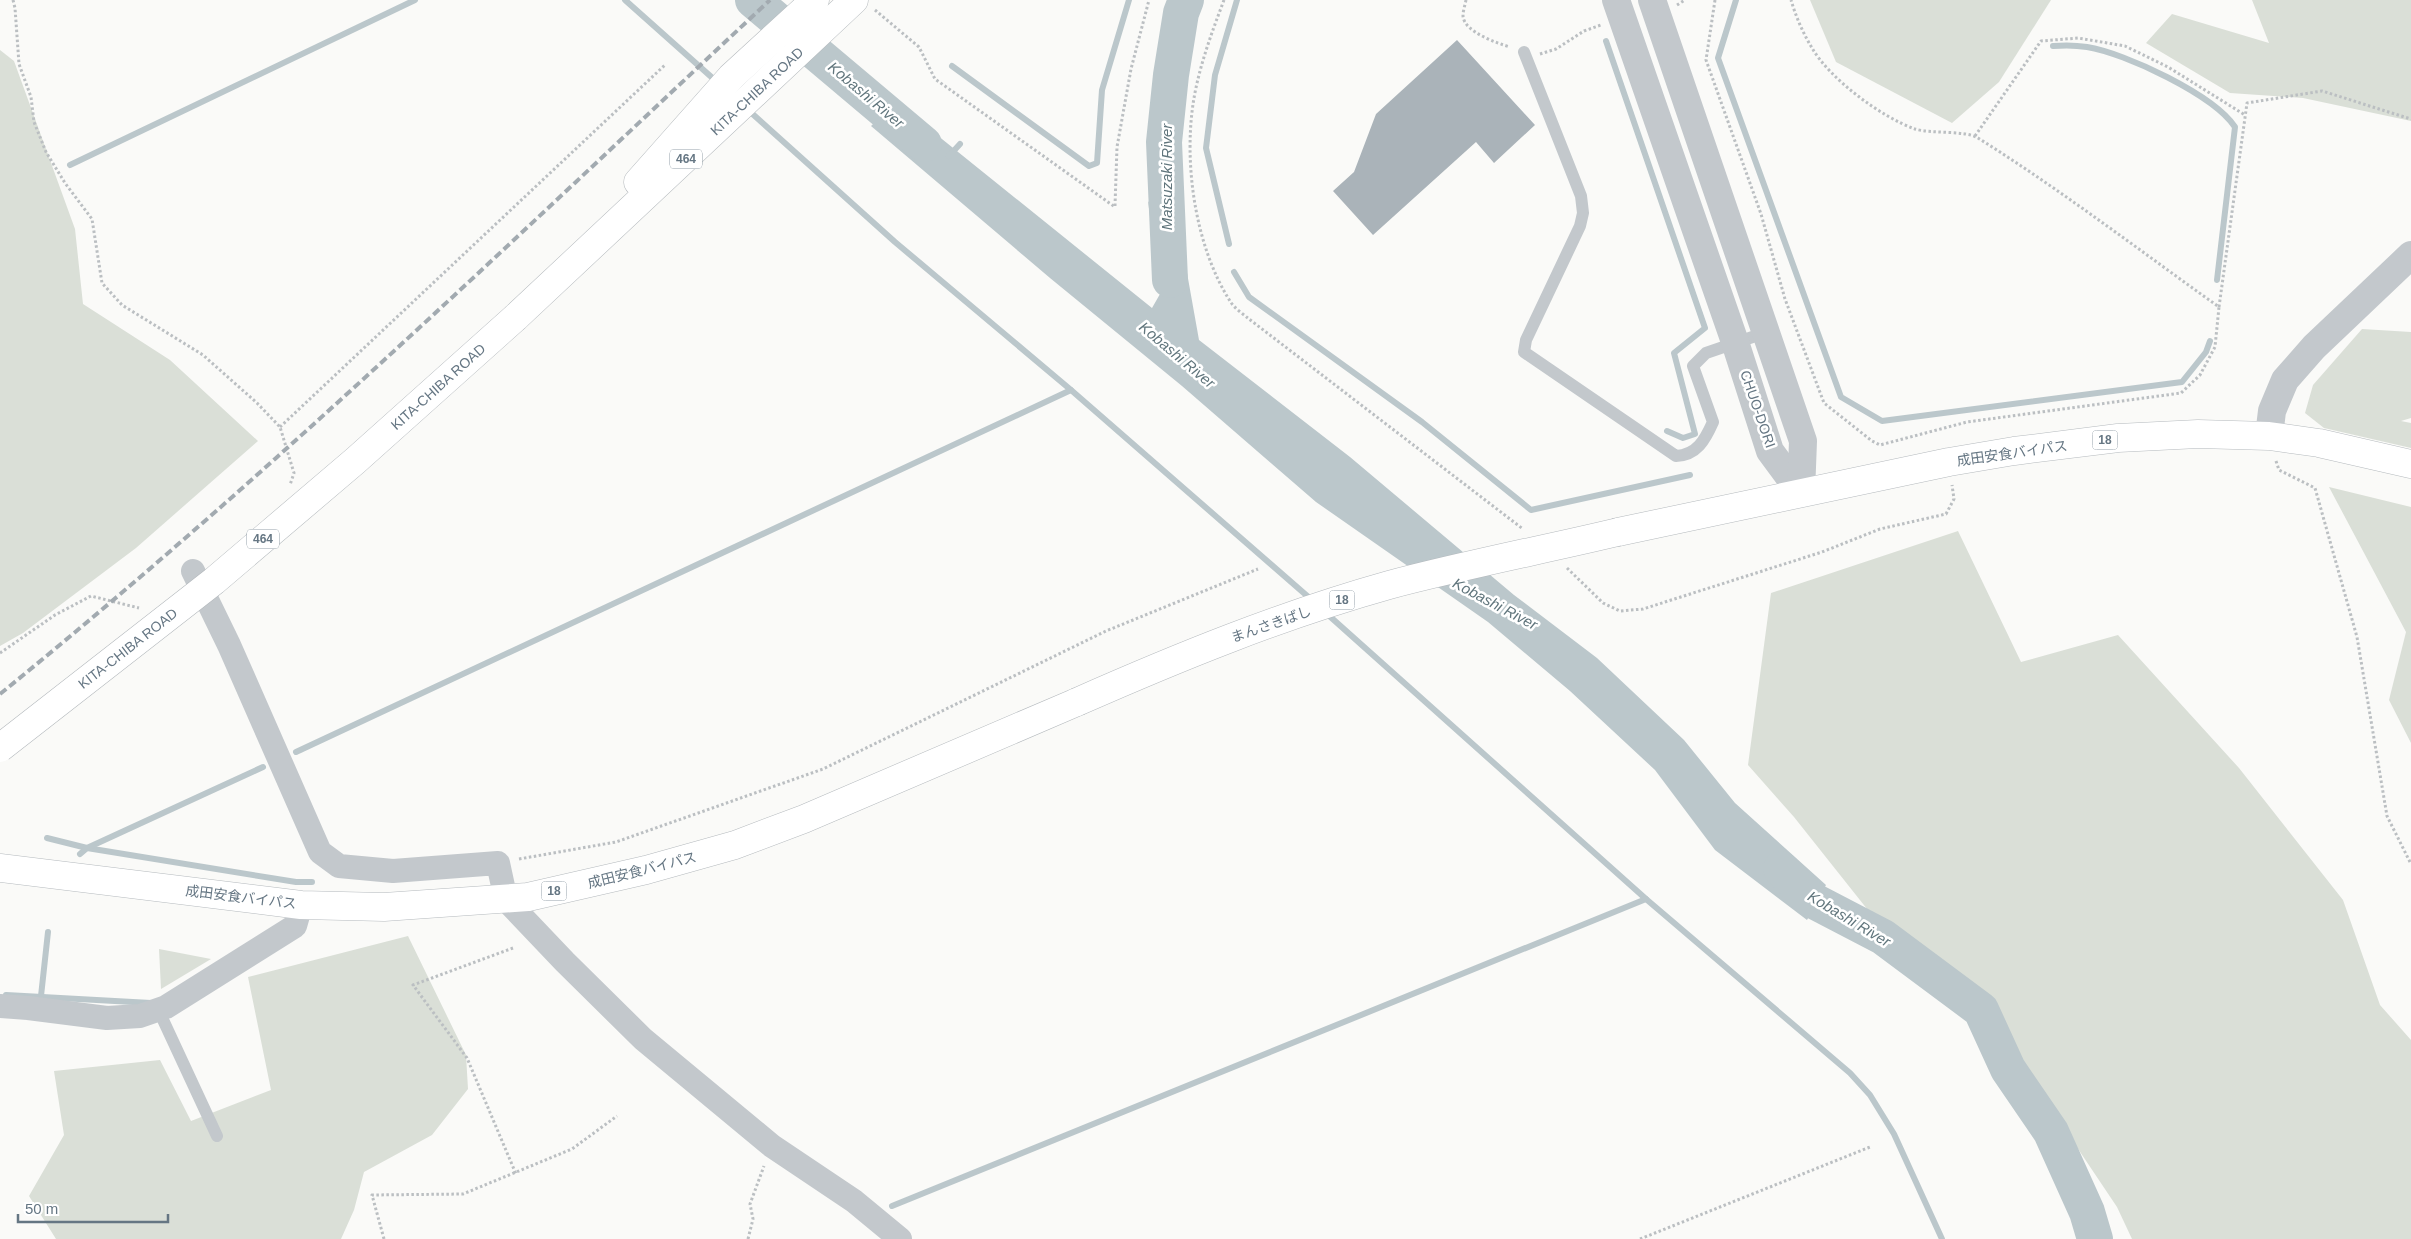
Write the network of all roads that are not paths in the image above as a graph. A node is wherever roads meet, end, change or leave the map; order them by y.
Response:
1 (814, 0) edge
2 (862, 3) edge
3 (1653, 4) edge
4 (1620, 9) edge
5 (1524, 52) road end
6 (2411, 255) edge
7 (516, 317) junction
8 (1767, 332) junction
9 (1736, 342) junction
10 (2269, 436) junction
11 (2411, 464) edge
12 (1801, 493) junction
13 (1618, 532) joint
14 (193, 571) dead end
15 (1077, 702) joint
16 (0, 748) edge
17 (0, 868) edge
18 (506, 900) junction
19 (301, 905) junction
20 (0, 1006) edge
21 (158, 1010) junction
22 (216, 1136) dead end
23 (900, 1239) edge

1 - 7 main road
2 - 7 main road, KITA-CHIBA ROAD / 464
3 - 8 street
4 - 9 street, CHUO-DORI
5 - 9 lane
6 - 10 street
7 - 16 main road, KITA-CHIBA ROAD / 464, bridge
8 - 9 lane
8 - 12 street
9 - 12 street, CHUO-DORI
10 - 11 main road, 成田安食バイパス / 18
10 - 12 main road, 成田安食バイパス / 18
12 - 13 main road, 成田安食バイパス / 18
13 - 15 main road, まんさきばし / 18, bridge
14 - 18 street
15 - 18 main road, 成田安食バイパス / 18
17 - 19 main road, 成田安食バイパス / 18
18 - 19 main road, 成田安食バイパス / 18
18 - 23 street
19 - 21 street
20 - 21 street
21 - 22 lane

